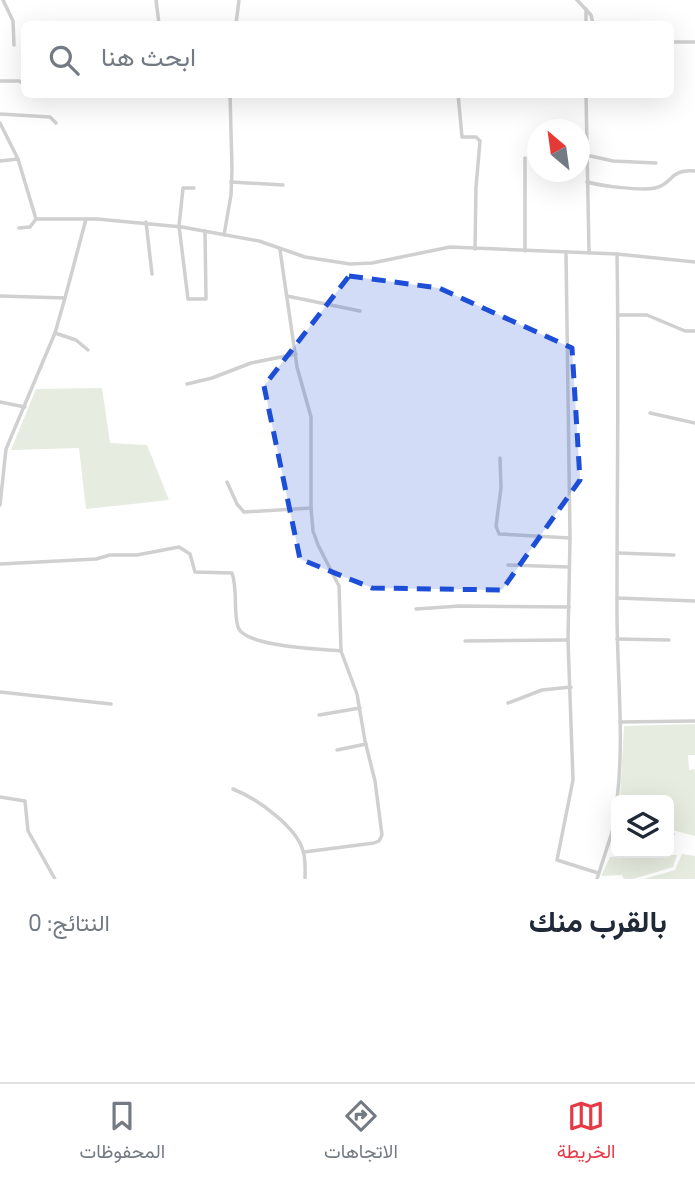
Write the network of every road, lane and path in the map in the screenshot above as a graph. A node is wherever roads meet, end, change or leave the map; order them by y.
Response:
1 (3, 0) edge
2 (156, 0) edge
3 (239, 0) edge
4 (577, 0) edge
5 (586, 9) junction
6 (159, 21) edge
7 (236, 21) edge
8 (586, 21) edge
9 (593, 21) edge
10 (674, 41) edge
11 (695, 42) edge
12 (14, 46) dead end
13 (0, 81) edge
14 (21, 82) edge
15 (230, 98) edge
16 (458, 98) edge
17 (586, 98) edge
18 (0, 114) edge
19 (586, 119) edge
20 (0, 123) edge
21 (57, 123) dead end
22 (590, 156) edge
23 (525, 158) dead end
24 (18, 159) junction
25 (0, 161) edge
26 (656, 163) dead end
27 (695, 171) edge
28 (231, 182) junction
29 (587, 182) joint
30 (283, 185) dead end
31 (194, 188) dead end
32 (36, 219) junction
33 (86, 219) junction
34 (146, 222) junction
35 (179, 226) junction
36 (19, 229) dead end
37 (205, 231) junction
38 (224, 235) junction
39 (475, 249) junction
40 (280, 250) junction
41 (525, 251) junction
42 (566, 253) junction
43 (590, 253) junction
44 (617, 254) junction
45 (695, 262) edge
46 (152, 274) dead end
47 (0, 296) edge
48 (287, 296) junction
49 (65, 298) junction
50 (360, 311) dead end
51 (618, 315) junction
52 (695, 331) edge
53 (55, 333) junction
54 (88, 350) dead end
55 (296, 354) junction
56 (187, 384) dead end
57 (0, 402) edge
58 (25, 407) junction
59 (650, 413) dead end
60 (695, 423) edge
61 (0, 449) edge
62 (6, 449) junction
63 (500, 458) dead end
64 (227, 482) dead end
65 (0, 505) edge
66 (311, 508) junction
67 (570, 538) junction
68 (618, 553) junction
69 (674, 555) dead end
70 (0, 564) edge
71 (508, 565) dead end
72 (569, 567) junction
73 (617, 598) junction
74 (695, 601) edge
75 (569, 607) junction
76 (416, 609) dead end
77 (617, 639) junction
78 (568, 640) junction
79 (669, 640) dead end
80 (465, 641) dead end
81 (341, 651) junction
82 (571, 687) junction
83 (0, 692) edge
84 (508, 703) dead end
85 (111, 704) dead end
86 (360, 708) junction
87 (319, 715) dead end
88 (695, 721) edge
89 (620, 722) junction
90 (366, 744) junction
91 (337, 750) dead end
92 (233, 789) dead end
93 (617, 795) edge
94 (0, 797) edge
95 (611, 839) edge
96 (304, 852) junction
97 (598, 873) junction
98 (55, 879) edge
99 (305, 879) edge
100 (597, 879) edge

1 - 12 street
2 - 6 street
3 - 7 street
4 - 5 street
5 - 8 street
5 - 9 street
10 - 11 street
13 - 14 street
15 - 28 street
16 - 39 street
17 - 19 street
18 - 21 street
20 - 24 street
22 - 26 street
23 - 41 street
24 - 25 street
24 - 32 street
27 - 29 street
28 - 30 street
28 - 38 street
29 - 43 street
31 - 35 street
32 - 33 street
32 - 36 street
33 - 34 street
33 - 49 street
34 - 35 street
34 - 46 street
35 - 37 street
35 - 37 street
37 - 38 street
38 - 40 street
39 - 40 street
39 - 41 street
40 - 48 street
41 - 42 street
42 - 43 street
42 - 67 street
43 - 44 street
44 - 45 street
44 - 51 street
47 - 49 street
48 - 50 street
48 - 55 street
49 - 53 street
51 - 52 street
51 - 68 street
53 - 54 street
53 - 58 street
55 - 56 street
55 - 66 street
57 - 58 street
58 - 62 street
59 - 60 street
61 - 62 street
62 - 65 street
63 - 67 street
64 - 66 street
66 - 81 street
67 - 72 street
68 - 69 street
68 - 73 street
70 - 81 street
71 - 72 street
72 - 75 street
73 - 74 street
73 - 77 street
75 - 76 street
75 - 78 street
77 - 79 street
77 - 89 street
78 - 80 street
78 - 82 street
81 - 86 street
82 - 84 street
82 - 97 street
83 - 85 street
86 - 87 street
86 - 90 street
88 - 89 street
89 - 93 street
90 - 91 street
90 - 96 street
92 - 96 street
94 - 98 street
95 - 97 street
96 - 99 street
97 - 100 street

